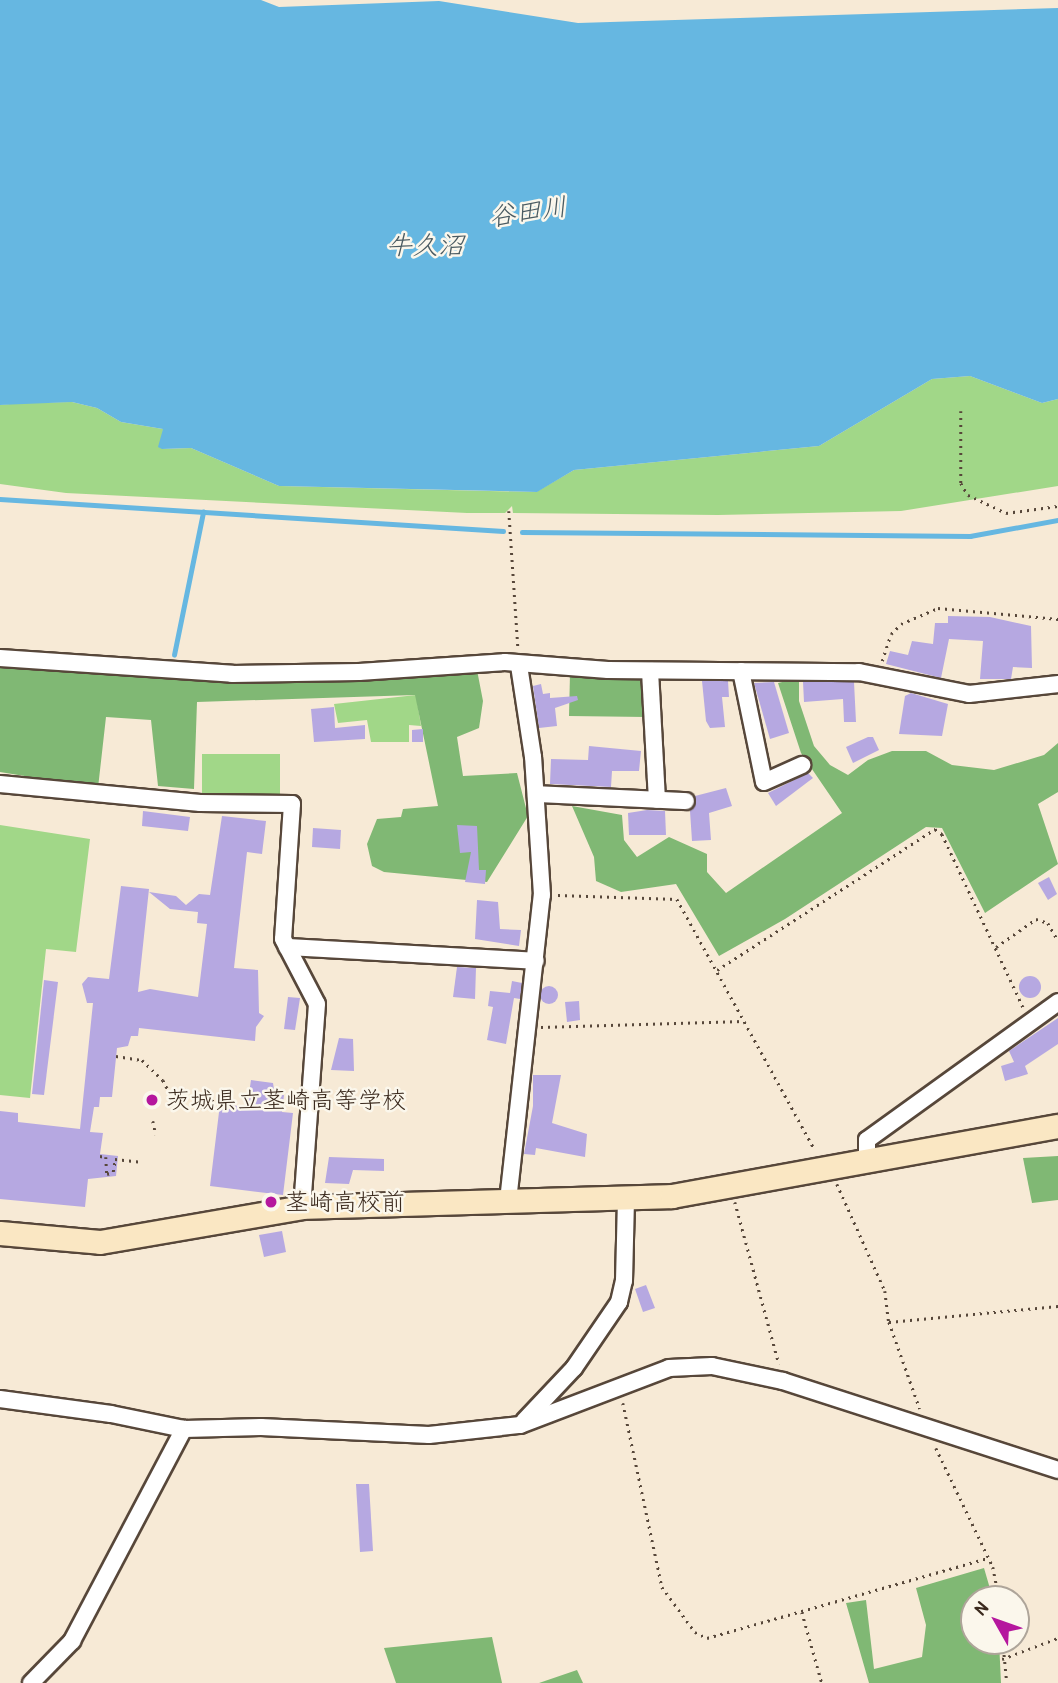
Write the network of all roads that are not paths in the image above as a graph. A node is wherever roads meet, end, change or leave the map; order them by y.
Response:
1 (0, 658) edge
2 (519, 665) junction
3 (650, 671) junction
4 (741, 671) junction
5 (1058, 684) edge
6 (802, 765) dead end
7 (0, 784) edge
8 (536, 794) junction
9 (657, 800) junction
10 (686, 801) dead end
11 (287, 947) junction
12 (536, 961) junction
13 (1058, 1002) edge
14 (1058, 1126) edge
15 (867, 1164) junction
16 (626, 1199) junction
17 (508, 1201) junction
18 (302, 1207) junction
19 (0, 1233) edge
20 (0, 1399) edge
21 (520, 1425) junction
22 (184, 1429) junction
23 (1058, 1470) edge
24 (31, 1683) edge

1 - 2 street
2 - 3 street
2 - 8 street
3 - 4 street
3 - 9 street
4 - 5 street
4 - 6 street
7 - 11 street
8 - 9 street
8 - 12 street
9 - 10 street
11 - 12 street
11 - 18 street
12 - 17 street
13 - 15 street
14 - 15 street
15 - 16 street
16 - 17 street
16 - 21 street
17 - 18 street
18 - 19 street
20 - 22 street
21 - 22 street
21 - 23 street
22 - 24 street

